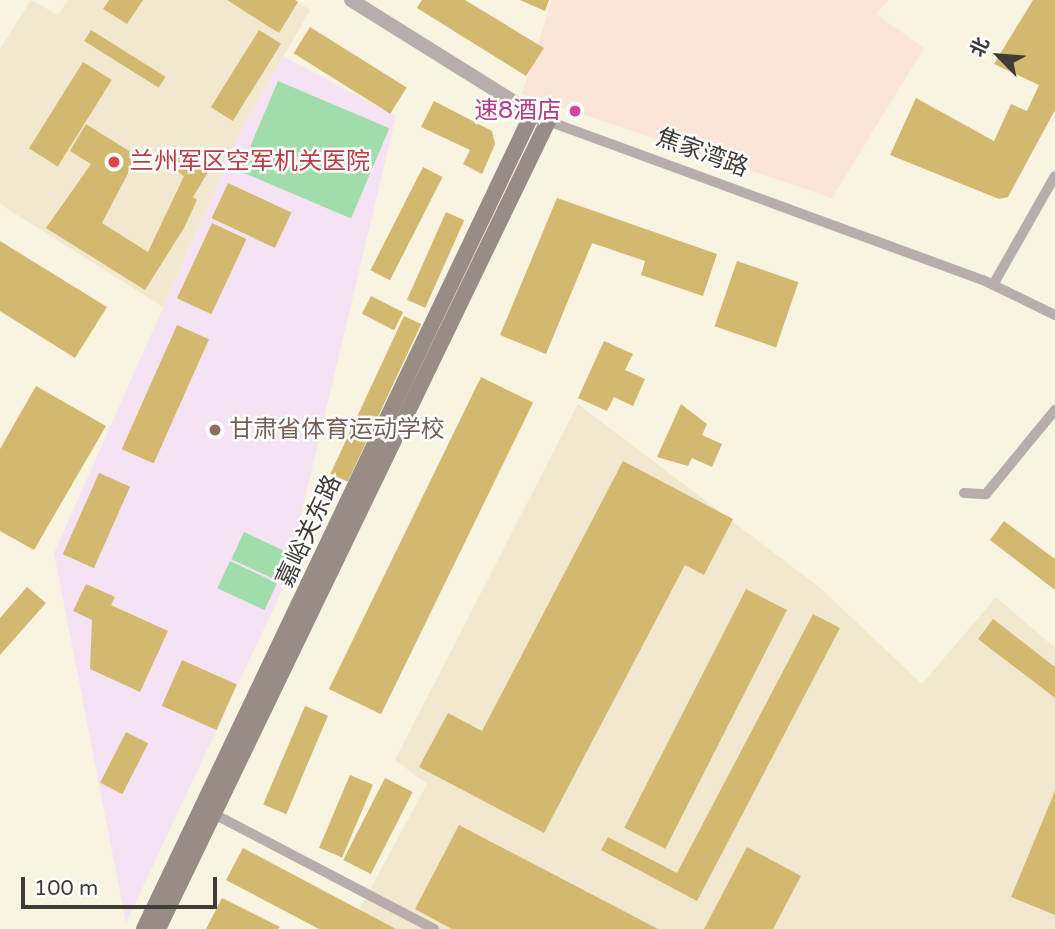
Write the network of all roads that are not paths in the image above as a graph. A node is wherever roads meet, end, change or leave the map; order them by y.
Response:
1 (351, 0) edge
2 (532, 114) junction
3 (548, 121) junction
4 (1055, 176) edge
5 (993, 285) junction
6 (1055, 315) edge
7 (1055, 410) edge
8 (964, 493) dead end
9 (216, 815) junction
10 (144, 929) edge
11 (159, 929) edge
12 (434, 929) edge

1 - 2 street, 焦家湾路
2 - 3 street, 焦家湾路
2 - 10 main road, 嘉峪关东路
3 - 5 street, 焦家湾路
3 - 9 main road, 嘉峪关东路
4 - 5 street
5 - 6 street, 焦家湾路
7 - 8 street
9 - 11 main road, 嘉峪关东路
9 - 12 street

